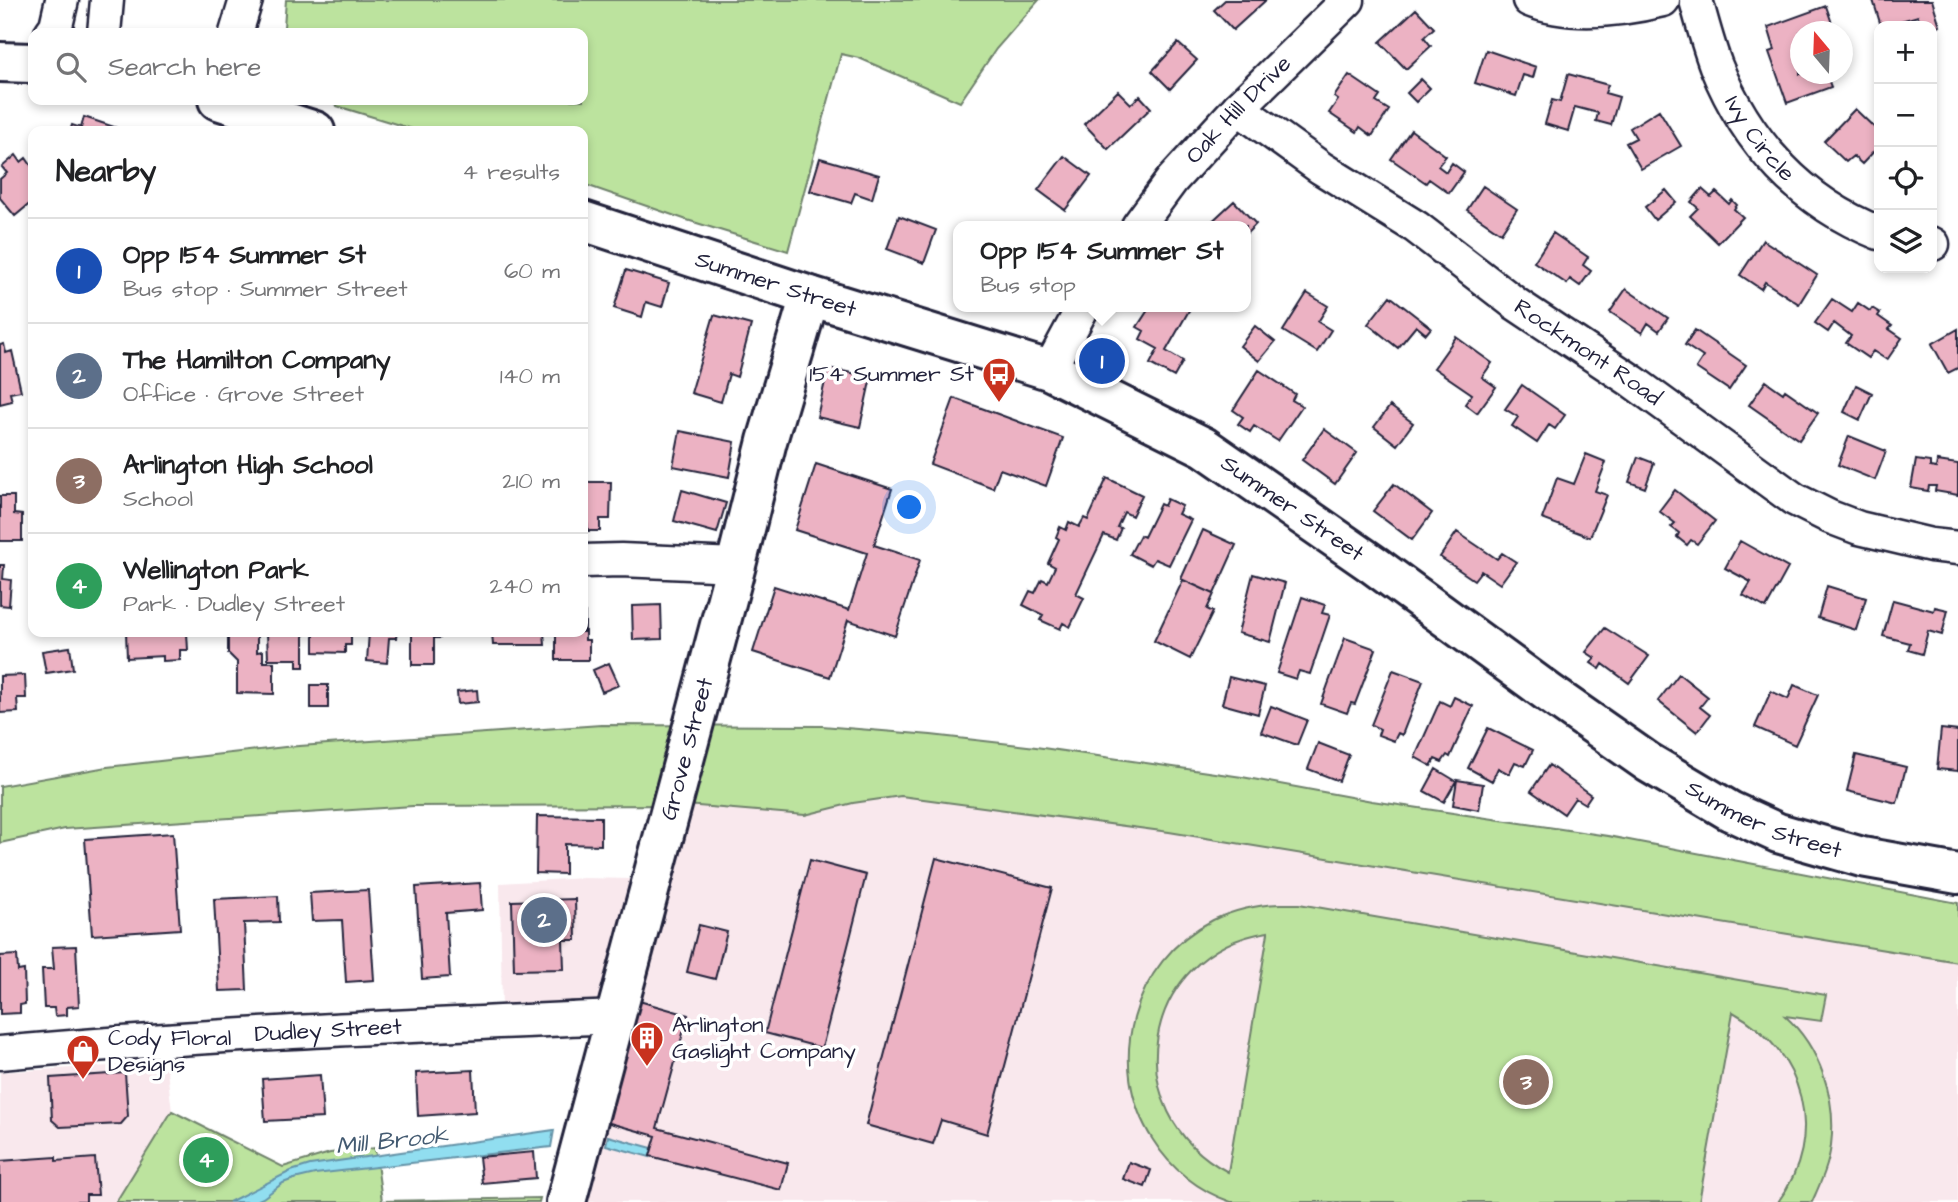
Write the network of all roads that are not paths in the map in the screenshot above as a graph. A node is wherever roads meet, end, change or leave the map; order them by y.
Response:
1 (62, 0) edge
2 (107, 0) edge
3 (246, 0) edge
4 (1348, 0) edge
5 (1530, 0) edge
6 (1663, 0) edge
7 (1696, 0) edge
8 (55, 28) edge
9 (104, 28) edge
10 (238, 28) edge
11 (234, 105) edge
12 (1238, 108) junction
13 (299, 126) edge
14 (1142, 221) edge
15 (588, 223) edge
16 (1874, 231) edge
17 (810, 296) junction
18 (1080, 312) edge
19 (1048, 370) junction
20 (1958, 548) edge
21 (588, 561) edge
22 (736, 565) junction
23 (1958, 874) edge
24 (615, 1017) junction
25 (0, 1053) edge
26 (566, 1202) edge

1 - 8 street
2 - 9 street
3 - 10 street
4 - 12 street, Oak Hill Drive
5 - 6 street
7 - 16 street, Ivy Circle
11 - 13 main road
12 - 14 street, Oak Hill Drive
12 - 20 street, Rockmont Road
15 - 17 main road, Summer Street
17 - 19 main road, Summer Street
17 - 22 main road, Grove Street
18 - 19 street
19 - 23 main road, Summer Street
21 - 22 street
22 - 24 main road, Grove Street
24 - 25 street, Dudley Street
24 - 26 main road, Grove Street

